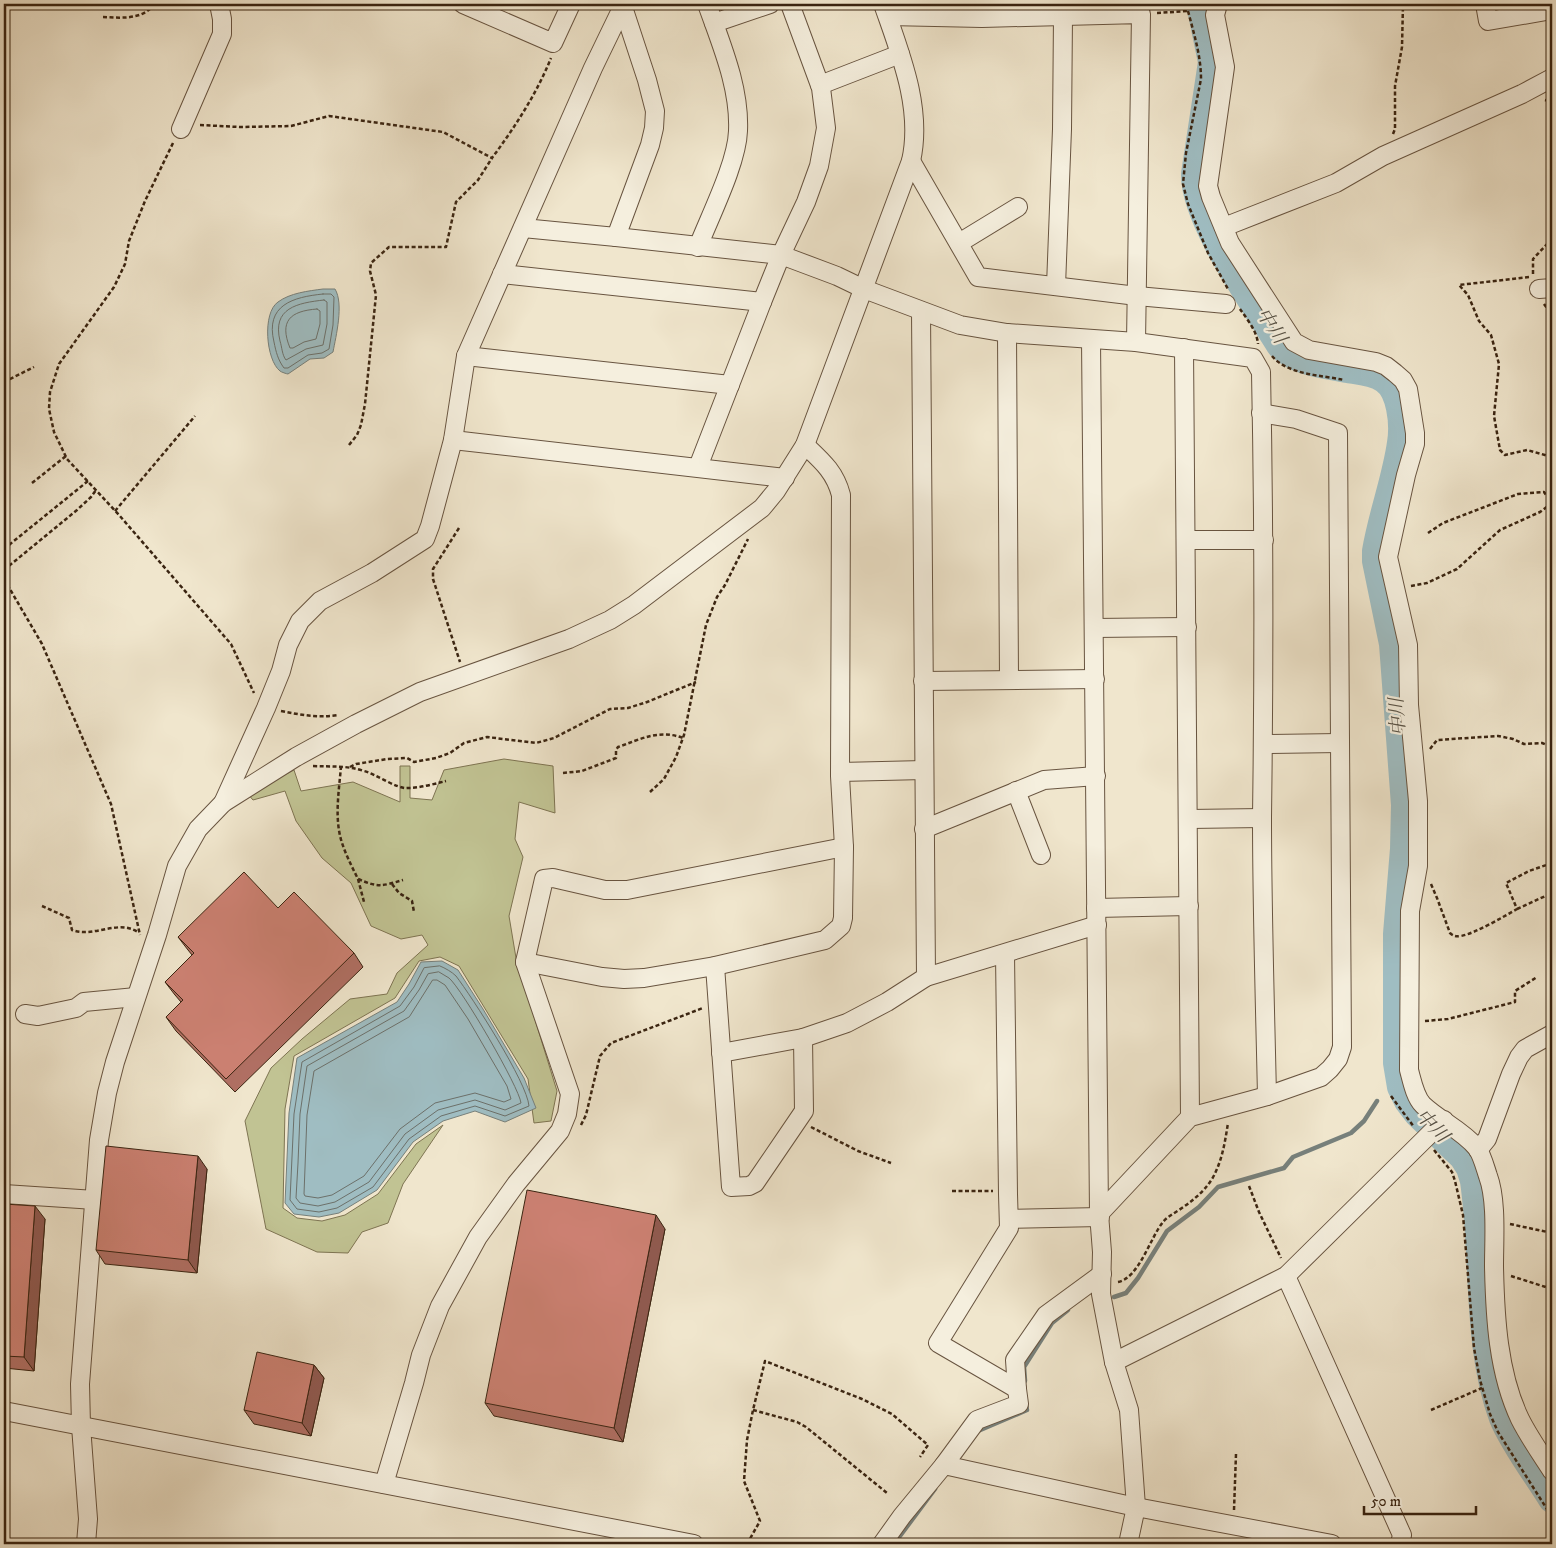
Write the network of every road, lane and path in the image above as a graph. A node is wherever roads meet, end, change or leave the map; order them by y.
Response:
1 (155, 4) edge
2 (219, 4) edge
3 (463, 4) edge
4 (571, 4) edge
5 (707, 4) edge
6 (770, 4) edge
7 (790, 4) edge
8 (1188, 4) edge
9 (1218, 4) edge
10 (1403, 4) edge
11 (1485, 4) edge
12 (622, 6) edge
13 (885, 10) edge
14 (1552, 10) edge
15 (983, 11) edge
16 (1141, 14) junction
17 (1063, 16) junction
18 (103, 17) dead end
19 (714, 23) junction
20 (553, 43) junction
21 (900, 54) junction
22 (1552, 78) edge
23 (820, 85) junction
24 (1544, 99) dead end
25 (1552, 102) edge
26 (183, 124) junction
27 (1383, 156) junction
28 (492, 158) junction
29 (911, 160) junction
30 (1018, 207) dead end
31 (1224, 227) junction
32 (523, 228) junction
33 (616, 237) junction
34 (959, 243) junction
35 (698, 247) junction
36 (781, 255) junction
37 (502, 274) junction
38 (1542, 284) edge
39 (1056, 286) junction
40 (864, 289) junction
41 (1136, 296) junction
42 (762, 302) junction
43 (1226, 304) dead end
44 (921, 311) junction
45 (1007, 333) junction
46 (1091, 340) junction
47 (1136, 342) junction
48 (1184, 348) junction
49 (1268, 350) dead end
50 (466, 356) junction
51 (34, 367) dead end
52 (1344, 380) dead end
53 (4, 382) edge
54 (730, 385) junction
55 (1261, 413) junction
56 (195, 416) dead end
57 (453, 440) junction
58 (349, 445) dead end
59 (805, 445) junction
60 (66, 456) junction
61 (1552, 457) edge
62 (698, 467) junction
63 (785, 478) junction
64 (88, 481) junction
65 (32, 483) dead end
66 (96, 490) junction
67 (1552, 502) edge
68 (115, 511) junction
69 (748, 519) junction
70 (460, 528) dead end
71 (1428, 533) dead end
72 (1186, 540) junction
73 (1264, 540) junction
74 (4, 549) edge
75 (4, 570) edge
76 (4, 579) edge
77 (1395, 589) junction
78 (1187, 627) junction
79 (1094, 628) junction
80 (464, 676) junction
81 (1095, 679) junction
82 (923, 680) junction
83 (1008, 680) junction
84 (696, 682) junction
85 (266, 708) junction
86 (360, 722) junction
87 (683, 738) junction
88 (1339, 743) junction
89 (1264, 744) junction
90 (1552, 748) edge
91 (1428, 752) dead end
92 (299, 756) junction
93 (341, 766) junction
94 (350, 767) junction
95 (924, 770) junction
96 (840, 772) junction
97 (563, 773) dead end
98 (1096, 776) junction
99 (446, 782) dead end
100 (1016, 791) junction
101 (650, 792) dead end
102 (223, 803) junction
103 (1262, 818) junction
104 (1189, 819) junction
105 (924, 829) junction
106 (844, 846) junction
107 (1040, 855) dead end
108 (1552, 863) edge
109 (358, 879) junction
110 (1426, 879) dead end
111 (403, 880) dead end
112 (391, 883) junction
113 (1552, 893) edge
114 (364, 902) dead end
115 (42, 906) dead end
116 (1189, 906) junction
117 (1517, 909) junction
118 (414, 912) dead end
119 (1097, 916) junction
120 (138, 932) junction
121 (155, 942) junction
122 (1005, 954) junction
123 (525, 962) junction
124 (715, 966) junction
125 (926, 977) junction
126 (1537, 977) dead end
127 (136, 998) junction
128 (717, 1002) junction
129 (25, 1014) dead end
130 (1409, 1023) junction
131 (1552, 1034) edge
132 (804, 1038) junction
133 (721, 1053) junction
134 (1267, 1096) junction
135 (1391, 1096) dead end
136 (1228, 1107) junction
137 (1190, 1117) junction
138 (798, 1120) junction
139 (1444, 1120) junction
140 (560, 1131) junction
141 (1426, 1138) junction
142 (1478, 1150) junction
143 (891, 1163) dead end
144 (1248, 1186) dead end
145 (952, 1191) dead end
146 (1008, 1191) junction
147 (4, 1194) edge
148 (95, 1200) junction
149 (1099, 1216) junction
150 (1009, 1219) junction
151 (1494, 1224) junction
152 (1552, 1233) edge
153 (1494, 1272) junction
154 (1289, 1274) junction
155 (1102, 1278) junction
156 (1552, 1289) edge
157 (1114, 1362) junction
158 (1482, 1387) junction
159 (1017, 1388) junction
160 (753, 1410) junction
161 (1430, 1410) dead end
162 (4, 1411) edge
163 (81, 1426) junction
164 (1236, 1454) dead end
165 (920, 1457) dead end
166 (944, 1465) junction
167 (1552, 1471) edge
168 (384, 1484) junction
169 (887, 1493) dead end
170 (1136, 1506) junction
171 (1552, 1517) edge
172 (1234, 1525) junction
173 (86, 1544) edge
174 (694, 1544) edge
175 (747, 1544) edge
176 (882, 1544) edge
177 (1128, 1544) edge
178 (1332, 1544) edge
179 (1400, 1544) edge

1 - 18 path
2 - 26 street
3 - 20 street
4 - 20 street
5 - 19 street
6 - 19 street
7 - 23 street
8 - 16 path
9 - 31 street
10 - 27 path
11 - 14 street
12 - 32 street
12 - 33 street
13 - 15 street
13 - 21 street
15 - 17 street
16 - 17 street
16 - 41 street
17 - 39 street
19 - 35 street
20 - 28 path
21 - 23 street
21 - 29 street
22 - 27 street
23 - 36 street
24 - 25 path
26 - 28 path
26 - 60 path
27 - 31 street
28 - 58 path
29 - 34 street
29 - 40 street
30 - 34 street
31 - 77 street
32 - 33 street
32 - 37 street
33 - 35 street
34 - 39 street
35 - 36 street
36 - 40 street
36 - 42 street
37 - 42 street
37 - 50 street
38 - 61 path
39 - 41 street
40 - 44 street
40 - 59 street
41 - 43 street
41 - 47 street
42 - 54 street
44 - 45 street
44 - 82 street
45 - 46 street
45 - 83 street
46 - 47 street
46 - 79 street
47 - 48 street
48 - 55 street
48 - 72 street
49 - 52 path
50 - 54 street
50 - 57 street
51 - 53 path
54 - 62 street
55 - 73 street
55 - 88 street
56 - 68 path
57 - 62 street
57 - 85 street
59 - 63 street
59 - 96 street
60 - 64 path
60 - 65 path
62 - 63 street
63 - 69 street
64 - 66 path
64 - 74 path
66 - 68 path
66 - 75 path
67 - 71 path
67 - 77 path
68 - 85 path
69 - 80 street
69 - 84 path
70 - 80 path
72 - 73 street
72 - 78 street
73 - 89 street
76 - 120 path
77 - 130 street
78 - 79 street
78 - 104 street
79 - 81 street
80 - 86 street
81 - 83 street
81 - 98 street
82 - 83 street
82 - 95 street
84 - 87 path
84 - 94 path
85 - 86 path
85 - 102 street
86 - 92 street
87 - 97 path
87 - 101 path
88 - 89 street
88 - 134 street
89 - 103 street
90 - 91 path
92 - 93 path
92 - 102 street
93 - 94 path
93 - 109 path
94 - 99 path
95 - 96 street
95 - 105 street
96 - 106 street
98 - 100 street
98 - 119 street
100 - 105 street
100 - 107 street
102 - 121 street
103 - 104 street
103 - 134 street
104 - 116 street
105 - 125 street
106 - 123 street
106 - 124 street
108 - 117 path
109 - 112 path
109 - 114 path
110 - 117 path
111 - 112 path
112 - 118 path
113 - 117 path
115 - 120 path
116 - 119 street
116 - 137 street
119 - 122 street
119 - 149 street
120 - 121 path
121 - 127 street
122 - 125 street
122 - 146 street
123 - 124 street
123 - 140 street
124 - 128 street
125 - 132 street
126 - 130 path
127 - 129 street
127 - 148 street
128 - 133 street
128 - 140 path
130 - 139 street
131 - 142 street
132 - 133 street
132 - 138 street
133 - 138 street
134 - 136 street
135 - 141 path
136 - 137 street
136 - 155 path
137 - 149 street
138 - 143 path
139 - 141 street
139 - 142 street
140 - 168 street
141 - 154 street
141 - 158 path
142 - 151 street
144 - 154 path
145 - 146 path
146 - 150 street
147 - 148 street
148 - 163 street
149 - 150 street
149 - 155 street
150 - 159 street
151 - 152 path
151 - 153 street
153 - 156 path
153 - 167 street
154 - 157 street
154 - 179 street
155 - 157 street
155 - 159 street
157 - 170 street
158 - 161 path
158 - 171 path
159 - 166 street
160 - 165 path
160 - 169 path
160 - 175 path
162 - 163 street
163 - 168 street
163 - 173 street
164 - 172 path
166 - 170 street
166 - 176 street
168 - 174 street
170 - 172 street
170 - 177 street
172 - 178 street

